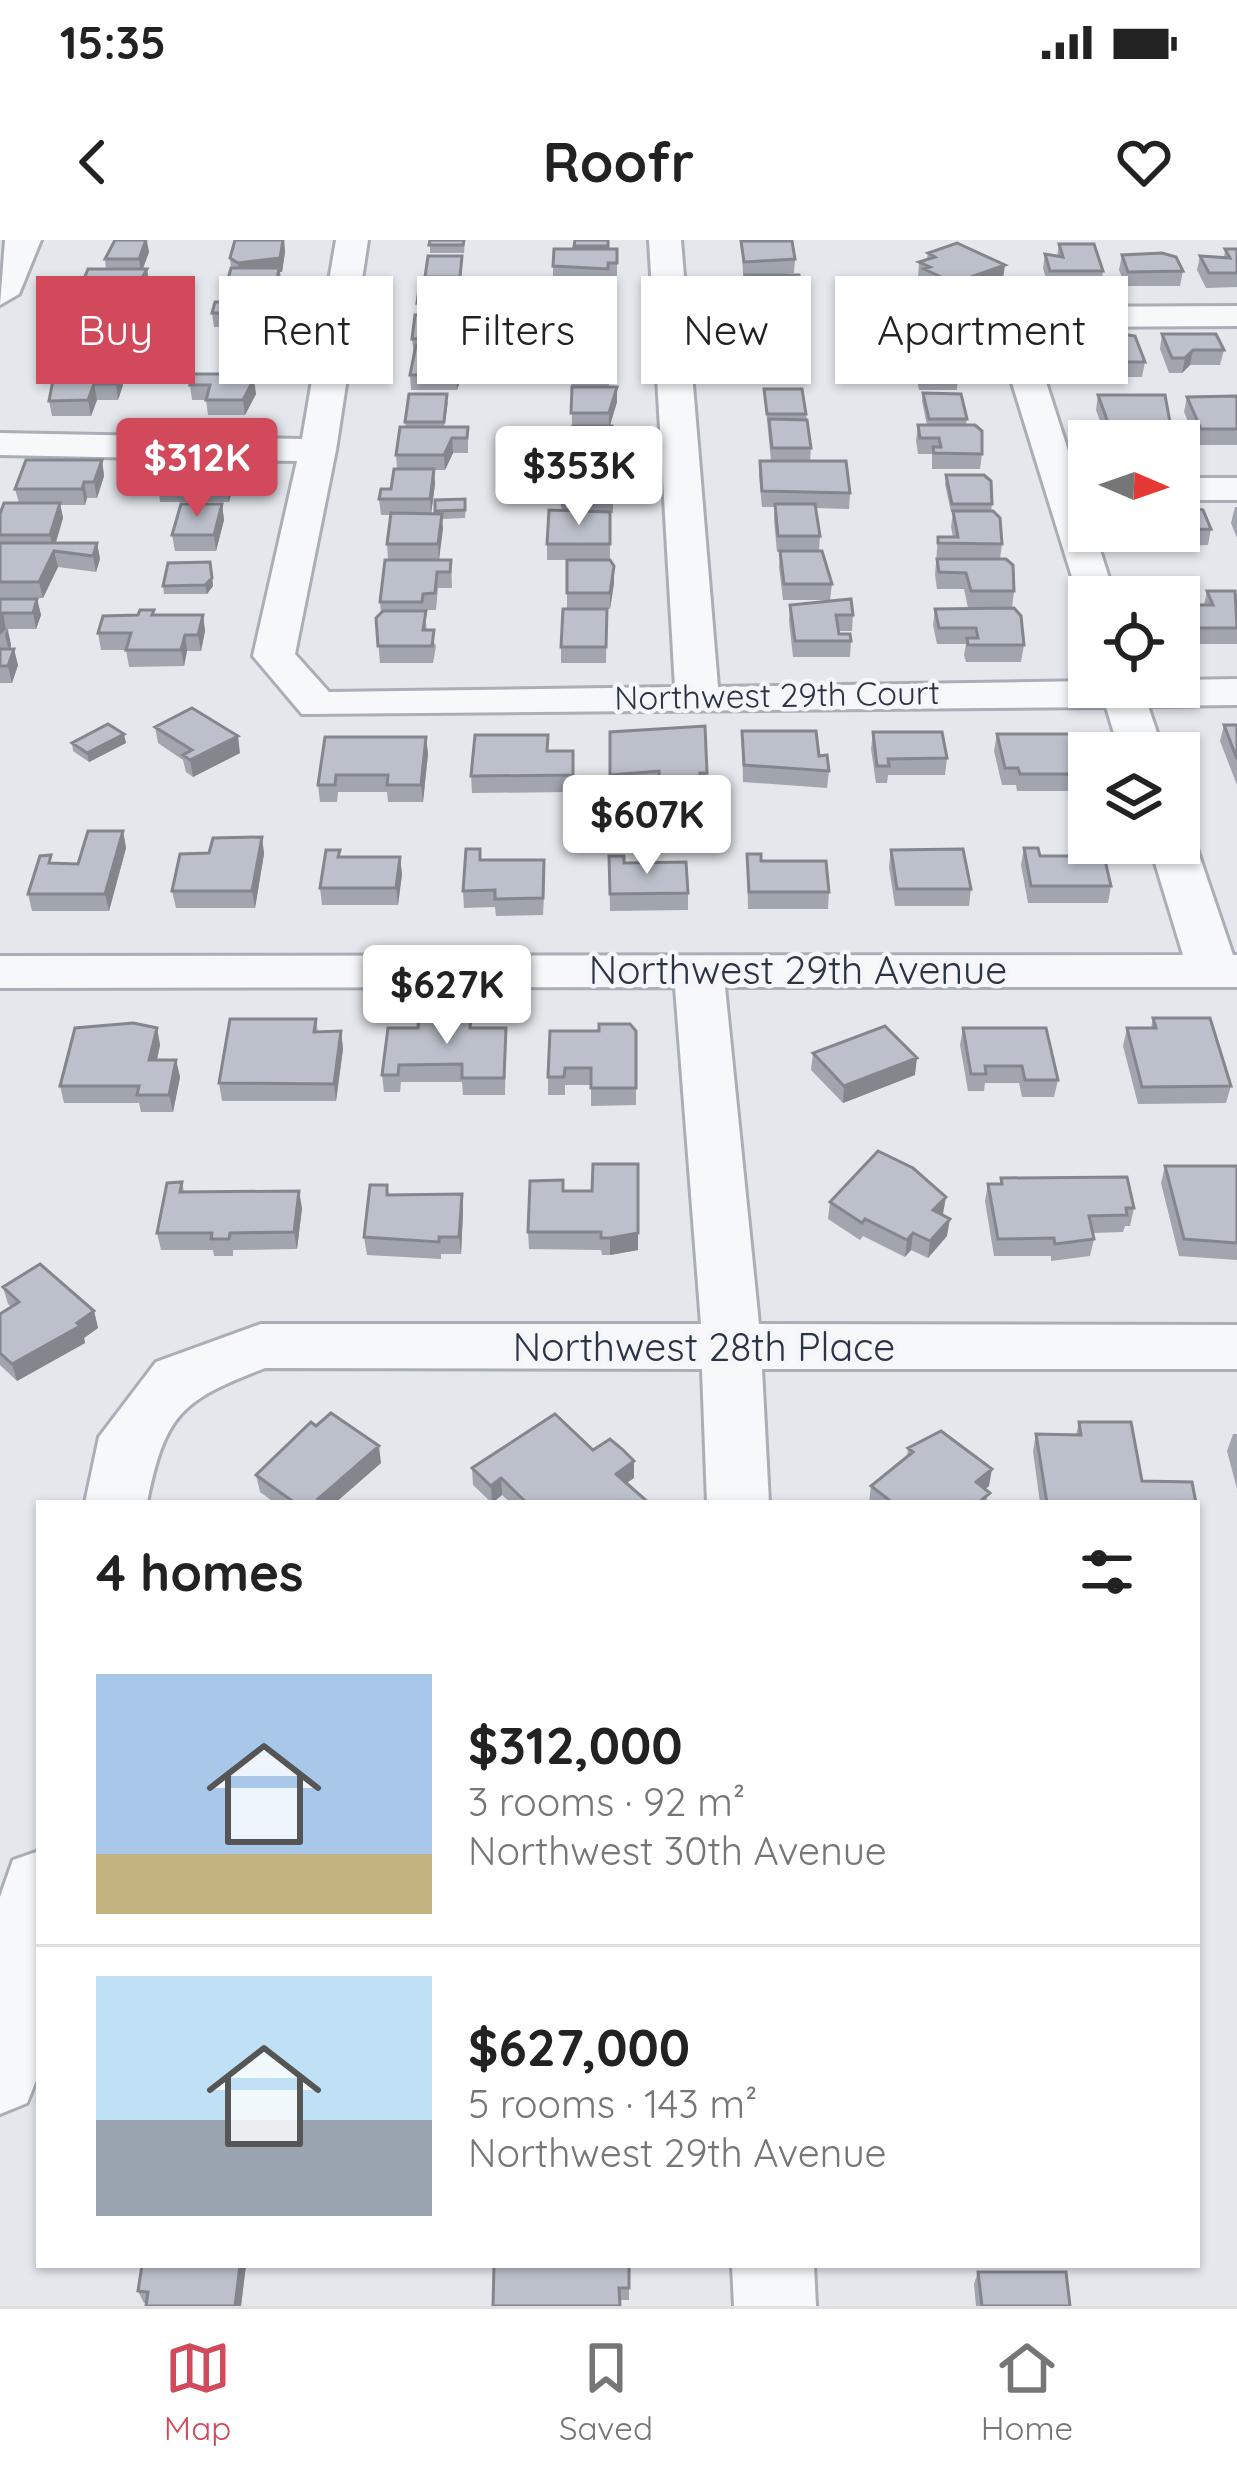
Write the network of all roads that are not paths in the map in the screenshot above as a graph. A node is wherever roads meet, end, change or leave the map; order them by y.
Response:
1 (23, 240) edge
2 (352, 240) edge
3 (665, 240) edge
4 (0, 294) edge
5 (1237, 316) edge
6 (0, 444) edge
7 (318, 450) junction
8 (1068, 472) edge
9 (1200, 489) edge
10 (1237, 489) edge
11 (1068, 690) edge
12 (1200, 691) edge
13 (1237, 692) edge
14 (698, 695) junction
15 (1181, 864) edge
16 (698, 969) junction
17 (1225, 971) edge
18 (0, 972) edge
19 (731, 1347) junction
20 (1237, 1347) edge
21 (117, 1500) edge
22 (738, 1500) edge
23 (36, 1899) edge
24 (0, 2076) edge
25 (773, 2268) edge
26 (775, 2306) edge

1 - 4 street
2 - 7 street
3 - 14 street
5 - 8 street
6 - 7 street
7 - 14 street, Northwest 29th Court
9 - 10 street
11 - 14 street, Northwest 29th Court
12 - 13 street, Northwest 29th Court
15 - 17 street
16 - 17 street, Northwest 29th Avenue
16 - 18 street, Northwest 29th Avenue
16 - 19 street
19 - 20 street, Northwest 28th Place
19 - 21 street, Northwest 28th Place
19 - 22 street
23 - 24 street
25 - 26 street

